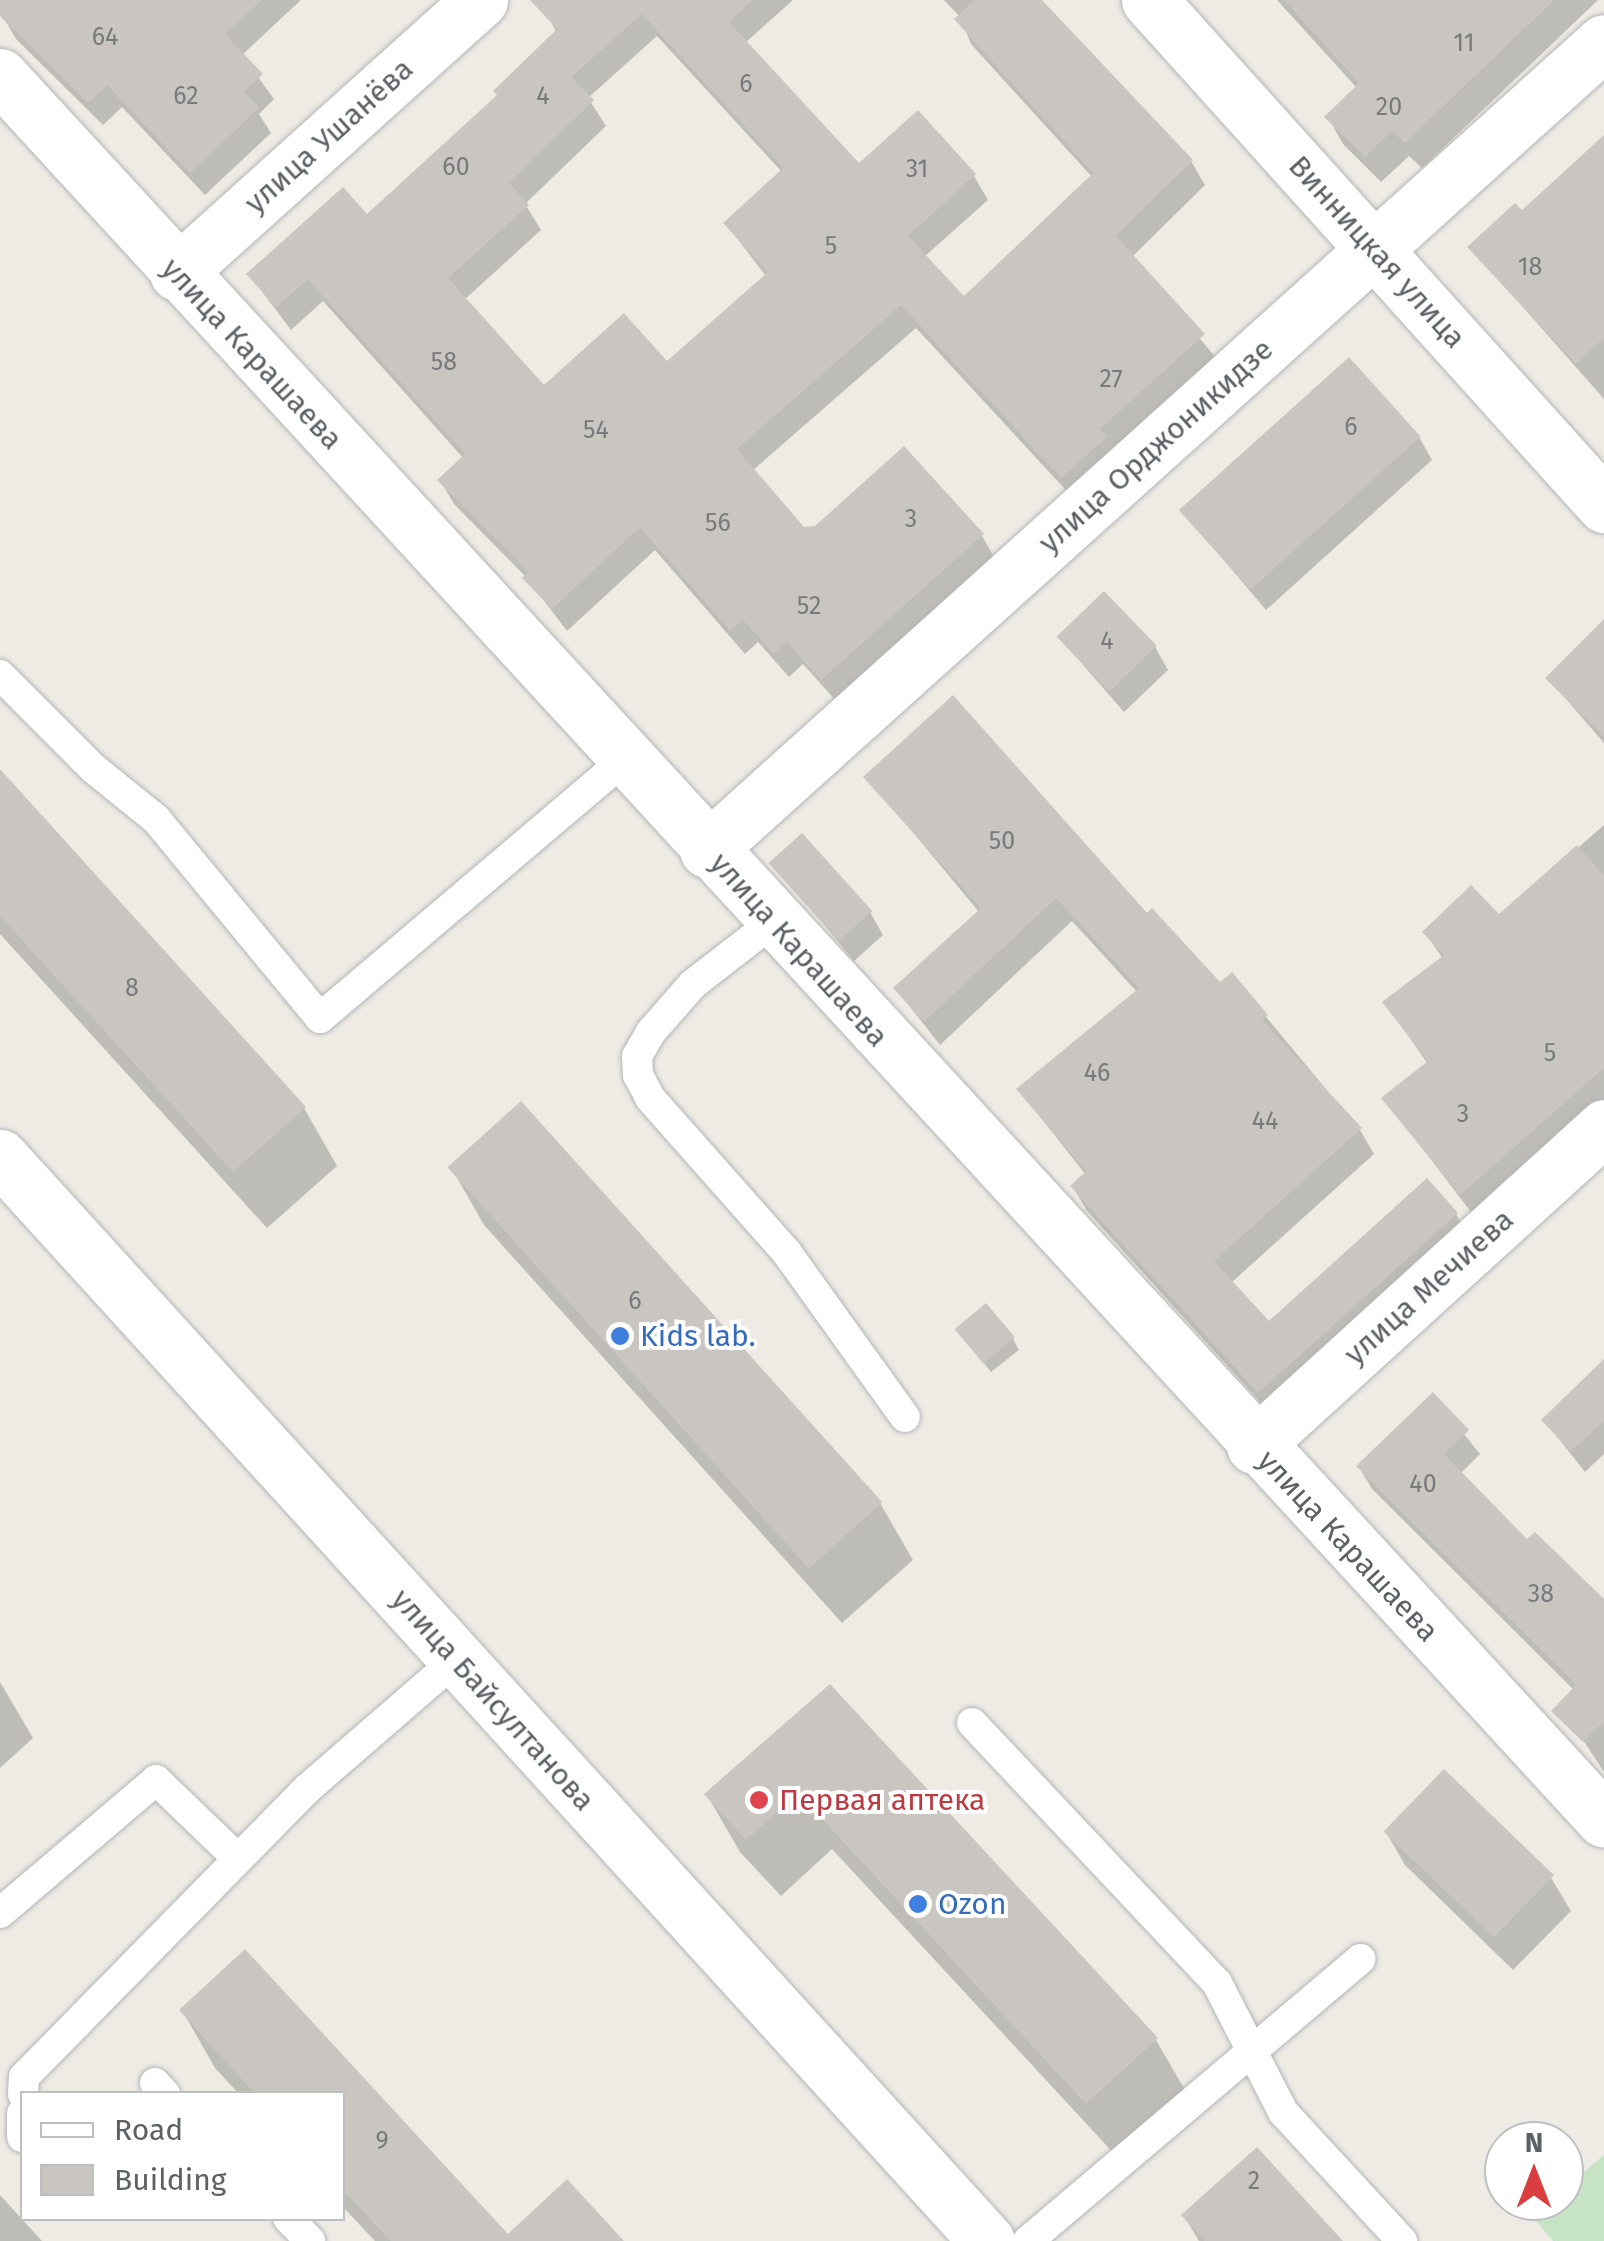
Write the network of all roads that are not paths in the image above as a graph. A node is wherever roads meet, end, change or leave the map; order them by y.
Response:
1 (480, 0) edge
2 (1149, 0) edge
3 (1604, 42) edge
4 (0, 76) edge
5 (1374, 249) junction
6 (178, 273) junction
7 (1604, 505) edge
8 (2, 681) edge
9 (624, 759) junction
10 (707, 850) junction
11 (773, 922) junction
12 (1604, 1128) edge
13 (0, 1157) edge
14 (905, 1417) dead end
15 (1254, 1446) junction
16 (456, 1660) junction
17 (972, 1723) dead end
18 (1604, 1820) edge
19 (238, 1859) junction
20 (0, 1912) edge
21 (1361, 1959) dead end
22 (1249, 2048) junction
23 (16, 2078) edge
24 (291, 2221) edge
25 (310, 2241) edge
26 (986, 2241) edge
27 (1028, 2241) edge
28 (1402, 2241) edge

1 - 6 street, улица Ушанёва
2 - 5 street, Винницкая улица
3 - 5 street, улица Орджоникидзе
4 - 6 street, улица Карашаева
5 - 7 street, Винницкая улица
5 - 10 street, улица Орджоникидзе
6 - 9 street, улица Карашаева
8 - 9 lane
9 - 10 street, улица Карашаева
10 - 11 street, улица Карашаева
11 - 14 lane
11 - 15 street, улица Карашаева
12 - 15 street, улица Мечиева
13 - 16 street, улица Байсултанова
15 - 18 street, улица Карашаева
16 - 19 lane
16 - 26 street, улица Байсултанова
17 - 22 lane
19 - 20 lane
19 - 23 lane
21 - 22 lane
22 - 27 lane
22 - 28 lane
24 - 25 lane

